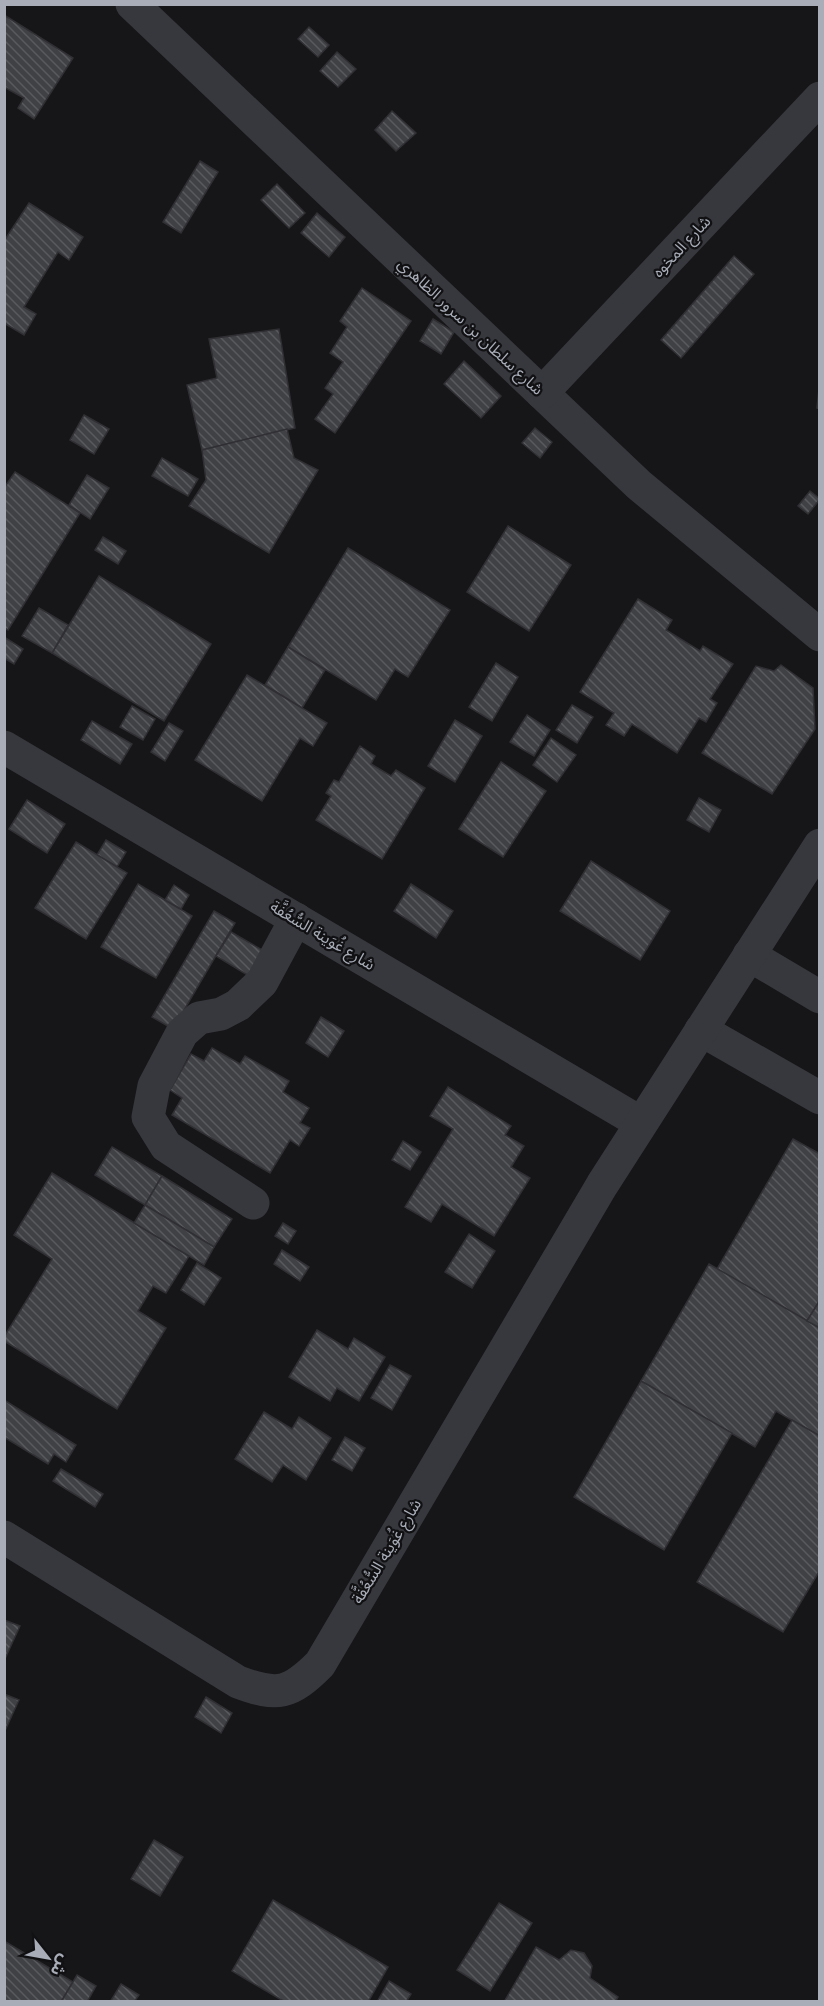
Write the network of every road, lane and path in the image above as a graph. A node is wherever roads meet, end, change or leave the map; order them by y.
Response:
1 (132, 4) edge
2 (819, 98) edge
3 (542, 393) junction
4 (819, 635) edge
5 (4, 747) edge
6 (819, 845) edge
7 (296, 919) junction
8 (749, 955) junction
9 (819, 997) edge
10 (701, 1030) junction
11 (819, 1098) edge
12 (641, 1123) junction
13 (253, 1203) dead end
14 (4, 1537) edge

1 - 3 street, شارع سلطان بن سرور الظاهري
2 - 3 street, شارع المخوه
3 - 4 street, شارع سلطان بن سرور الظاهري
5 - 7 street, شارع غُوَينة السُّعُفَّة
6 - 8 street, شارع غُوَينة السُّعُفَّة
7 - 12 street, شارع غُوَينة السُّعُفَّة
7 - 13 street
8 - 9 street
8 - 10 street, شارع غُوَينة السُّعُفَّة
10 - 11 street
10 - 12 street, شارع غُوَينة السُّعُفَّة
12 - 14 street, شارع غُوَينة السُّعُفَّة

